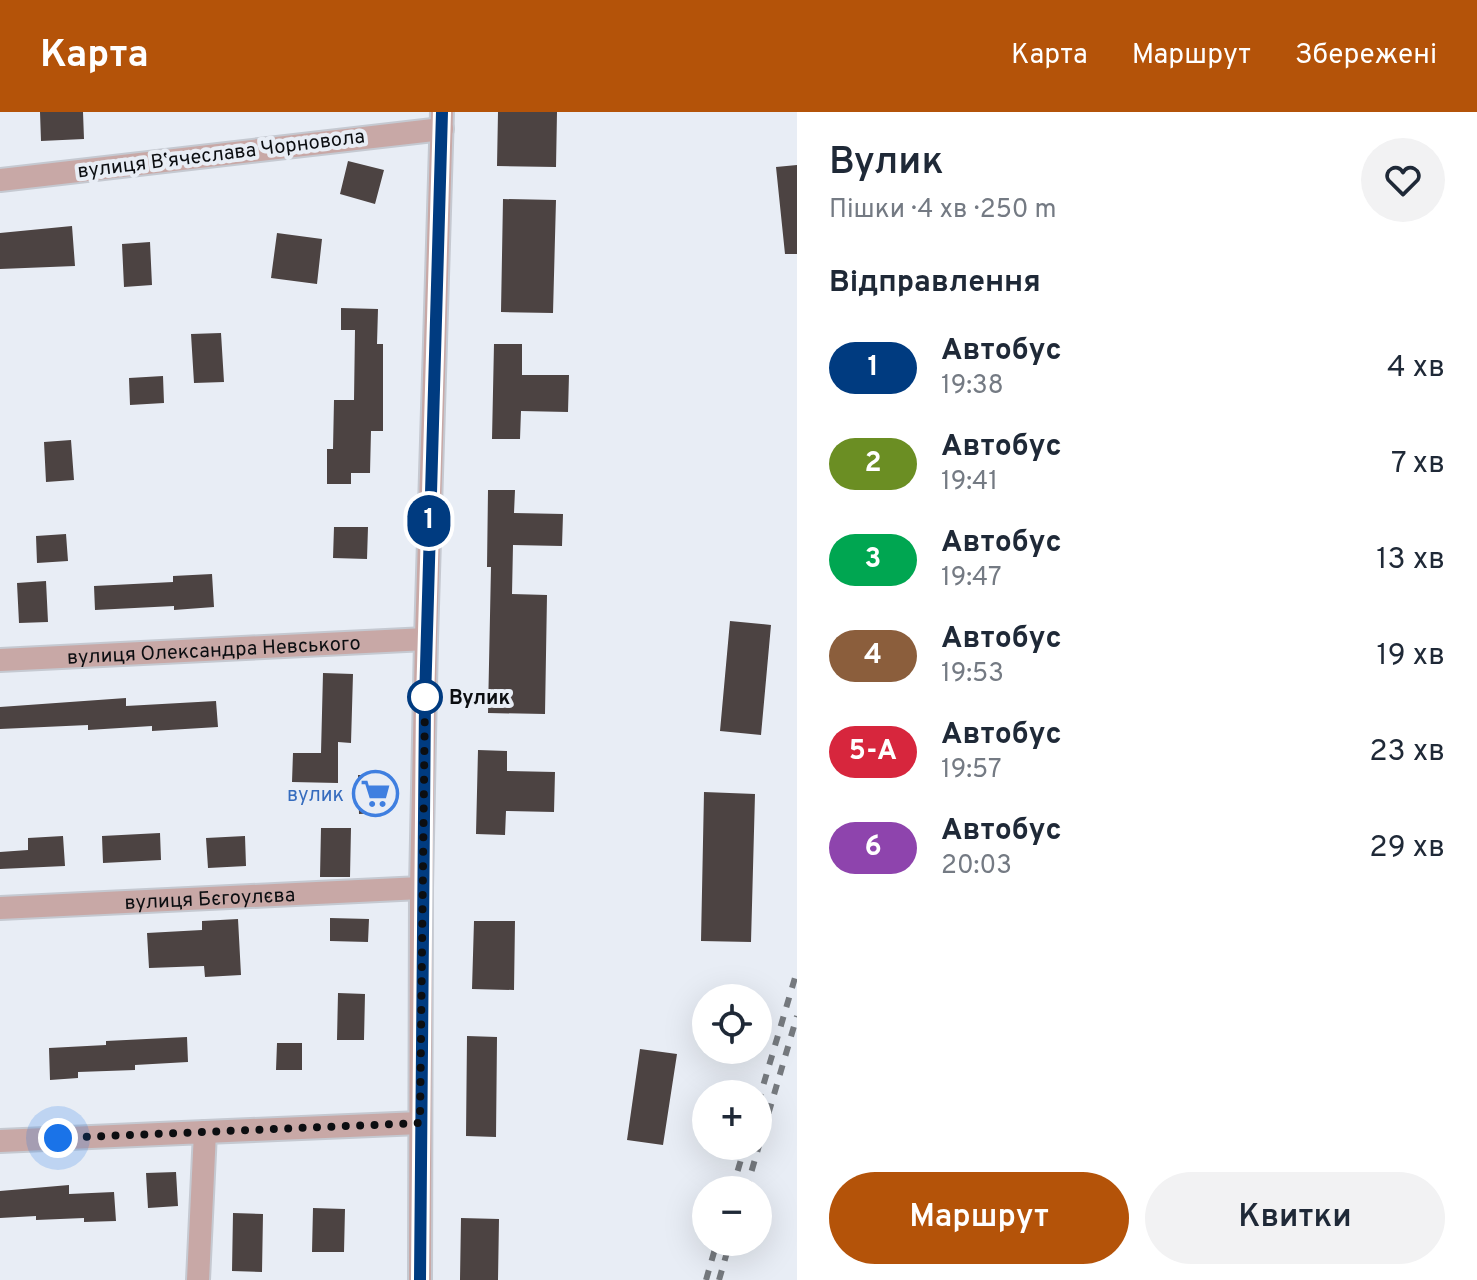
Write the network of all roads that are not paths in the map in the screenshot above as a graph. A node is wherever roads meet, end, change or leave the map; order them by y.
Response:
1 (442, 120) edge
2 (0, 180) edge
3 (426, 639) junction
4 (0, 660) edge
5 (421, 888) junction
6 (0, 908) edge
7 (420, 1123) junction
8 (205, 1132) junction
9 (0, 1141) edge
10 (198, 1280) edge
11 (420, 1280) edge

1 - 2 street, вулиця Вʼячеслава Чорновола
1 - 3 street
3 - 4 street, вулиця Олександра Невського
3 - 5 street
5 - 6 street, вулиця Бєгоулєва
5 - 7 street
7 - 8 street
7 - 11 street
8 - 9 street
8 - 10 street

